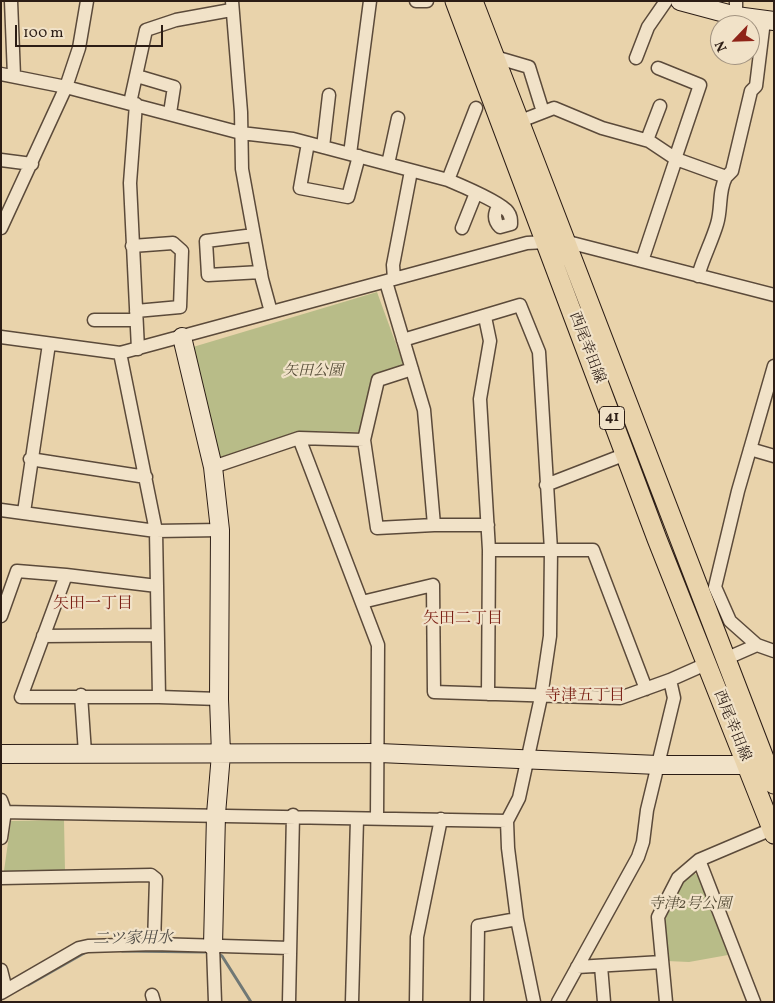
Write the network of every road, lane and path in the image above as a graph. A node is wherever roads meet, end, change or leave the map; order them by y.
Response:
1 (11, 1) edge
2 (87, 1) edge
3 (370, 1) edge
4 (416, 1) edge
5 (427, 1) edge
6 (455, 1) edge
7 (473, 1) edge
8 (666, 1) edge
9 (680, 1) edge
10 (231, 6) edge
11 (736, 9) edge
12 (769, 21) edge
13 (494, 57) junction
14 (636, 58) dead end
15 (658, 68) dead end
16 (8, 75) edge
17 (137, 76) junction
18 (66, 87) junction
19 (329, 96) dead end
20 (133, 104) junction
21 (660, 106) dead end
22 (476, 108) dead end
23 (543, 112) junction
24 (170, 114) junction
25 (398, 118) dead end
26 (518, 122) junction
27 (241, 133) junction
28 (647, 140) junction
29 (308, 143) junction
30 (323, 147) junction
31 (354, 155) junction
32 (676, 159) junction
33 (1, 160) edge
34 (32, 164) junction
35 (388, 164) junction
36 (411, 171) junction
37 (726, 177) junction
38 (448, 180) junction
39 (476, 193) junction
40 (499, 205) dead end
41 (1, 228) edge
42 (462, 228) dead end
43 (254, 235) junction
44 (555, 241) junction
45 (132, 246) junction
46 (642, 261) junction
47 (261, 272) junction
48 (698, 276) junction
49 (390, 280) junction
50 (774, 295) edge
51 (271, 312) junction
52 (136, 315) junction
53 (485, 317) junction
54 (94, 320) dead end
55 (1, 337) edge
56 (182, 337) junction
57 (404, 340) junction
58 (49, 344) junction
59 (138, 349) junction
60 (120, 353) junction
61 (774, 366) edge
62 (412, 369) junction
63 (299, 438) junction
64 (364, 440) junction
65 (750, 449) junction
66 (626, 454) junction
67 (774, 456) edge
68 (30, 459) junction
69 (213, 466) junction
70 (146, 477) junction
71 (546, 485) junction
72 (1, 510) edge
73 (24, 512) junction
74 (434, 525) junction
75 (488, 525) junction
76 (220, 530) junction
77 (156, 531) junction
78 (489, 550) junction
79 (551, 550) junction
80 (66, 575) junction
81 (157, 586) junction
82 (362, 602) junction
83 (1, 616) edge
84 (157, 635) junction
85 (43, 636) junction
86 (757, 645) junction
87 (774, 651) edge
88 (725, 659) junction
89 (706, 664) junction
90 (670, 680) junction
91 (646, 689) junction
92 (488, 694) junction
93 (81, 695) junction
94 (159, 697) junction
95 (541, 697) junction
96 (219, 698) junction
97 (85, 753) junction
98 (379, 753) junction
99 (1, 754) edge
100 (221, 754) junction
101 (527, 758) junction
102 (658, 765) junction
103 (747, 765) junction
104 (770, 765) edge
105 (774, 784) edge
106 (2, 808) edge
107 (216, 814) junction
108 (293, 815) junction
109 (378, 818) junction
110 (357, 819) junction
111 (441, 820) junction
112 (506, 821) junction
113 (773, 832) edge
114 (1, 838) edge
115 (699, 860) junction
116 (1, 878) edge
117 (518, 919) junction
118 (154, 944) junction
119 (213, 946) junction
120 (290, 948) junction
121 (662, 962) junction
122 (601, 966) junction
123 (577, 967) junction
124 (1, 970) edge
125 (4, 992) edge
126 (215, 1002) edge
127 (289, 1002) edge
128 (352, 1002) edge
129 (416, 1002) edge
130 (477, 1002) edge
131 (534, 1002) edge
132 (558, 1002) edge
133 (604, 1002) edge
134 (666, 1002) edge
135 (754, 1002) edge

1 - 16 street
2 - 18 street
3 - 31 street
4 - 5 street
6 - 44 main road, 西尾幸田線 / 41
7 - 13 main road, 西尾幸田線 / 41
8 - 14 street
9 - 11 street
10 - 17 street
10 - 27 street
11 - 12 street
12 - 37 street
13 - 23 street
13 - 26 main road, 西尾幸田線 / 41
15 - 32 street
16 - 18 street
17 - 20 street
17 - 24 street
18 - 20 street
18 - 34 street
19 - 30 street
20 - 24 street
20 - 45 street
21 - 28 street
22 - 38 street
23 - 26 street
23 - 28 street
24 - 27 street
25 - 35 street
26 - 44 main road, 西尾幸田線 / 41
27 - 29 street
27 - 43 street
28 - 32 street
29 - 30 street
29 - 31 street
30 - 31 street
31 - 35 street
32 - 37 street
32 - 46 street
33 - 34 street
34 - 41 street
35 - 36 street
36 - 38 street
36 - 49 street
37 - 48 street
38 - 39 street
39 - 40 street
39 - 42 street
43 - 47 street
43 - 47 street
44 - 46 street
44 - 49 street
44 - 66 main road, 西尾幸田線 / 41
44 - 88 main road, 西尾幸田線 / 41
45 - 52 street
45 - 52 street
46 - 48 street
47 - 51 street
48 - 50 street
49 - 51 street
49 - 57 street
51 - 56 street
52 - 54 street
52 - 59 street
53 - 57 street
53 - 71 street
53 - 75 street
55 - 58 street
56 - 59 street
56 - 69 street
57 - 62 street
58 - 60 street
58 - 68 street
59 - 60 street
60 - 70 street
61 - 65 street
62 - 64 street
62 - 74 street
63 - 64 street
63 - 69 street
63 - 82 street
64 - 74 street
65 - 67 street
65 - 86 street
66 - 71 street
66 - 89 main road, 西尾幸田線 / 41
68 - 70 street
68 - 73 street
69 - 76 street
70 - 77 street
71 - 79 street
72 - 73 street
73 - 77 street
74 - 75 street
75 - 78 street
76 - 77 street
76 - 96 street
77 - 81 street
78 - 79 street
78 - 92 street
79 - 91 street
79 - 95 street
80 - 81 street
80 - 83 street
80 - 85 street
81 - 84 street
82 - 92 street
82 - 98 street
84 - 85 street
84 - 94 street
85 - 93 street
86 - 87 street
86 - 88 street
88 - 104 main road, 西尾幸田線 / 41
89 - 90 street
89 - 103 main road, 西尾幸田線 / 41
90 - 91 street
90 - 102 street
91 - 95 street
92 - 95 street
93 - 94 street
93 - 97 street
94 - 96 street
95 - 101 street
96 - 100 street
97 - 99 street
97 - 100 street
98 - 100 street
98 - 101 street
98 - 109 street
100 - 107 street
101 - 102 street
101 - 112 street
102 - 103 street
102 - 123 street
103 - 104 street
103 - 113 main road, 西尾幸田線 / 41
104 - 105 main road, 西尾幸田線 / 41
106 - 107 street
106 - 114 street
107 - 108 street
107 - 119 street
108 - 110 street
108 - 120 street
109 - 110 street
109 - 111 street
110 - 128 street
111 - 112 street
111 - 129 street
112 - 117 street
113 - 115 street
115 - 121 street
115 - 135 street
116 - 118 street
117 - 130 street
117 - 131 street
118 - 119 street
118 - 125 street
119 - 120 street
119 - 126 street
120 - 127 street
121 - 122 street
121 - 134 street
122 - 123 street
122 - 133 street
123 - 132 street
124 - 125 street

